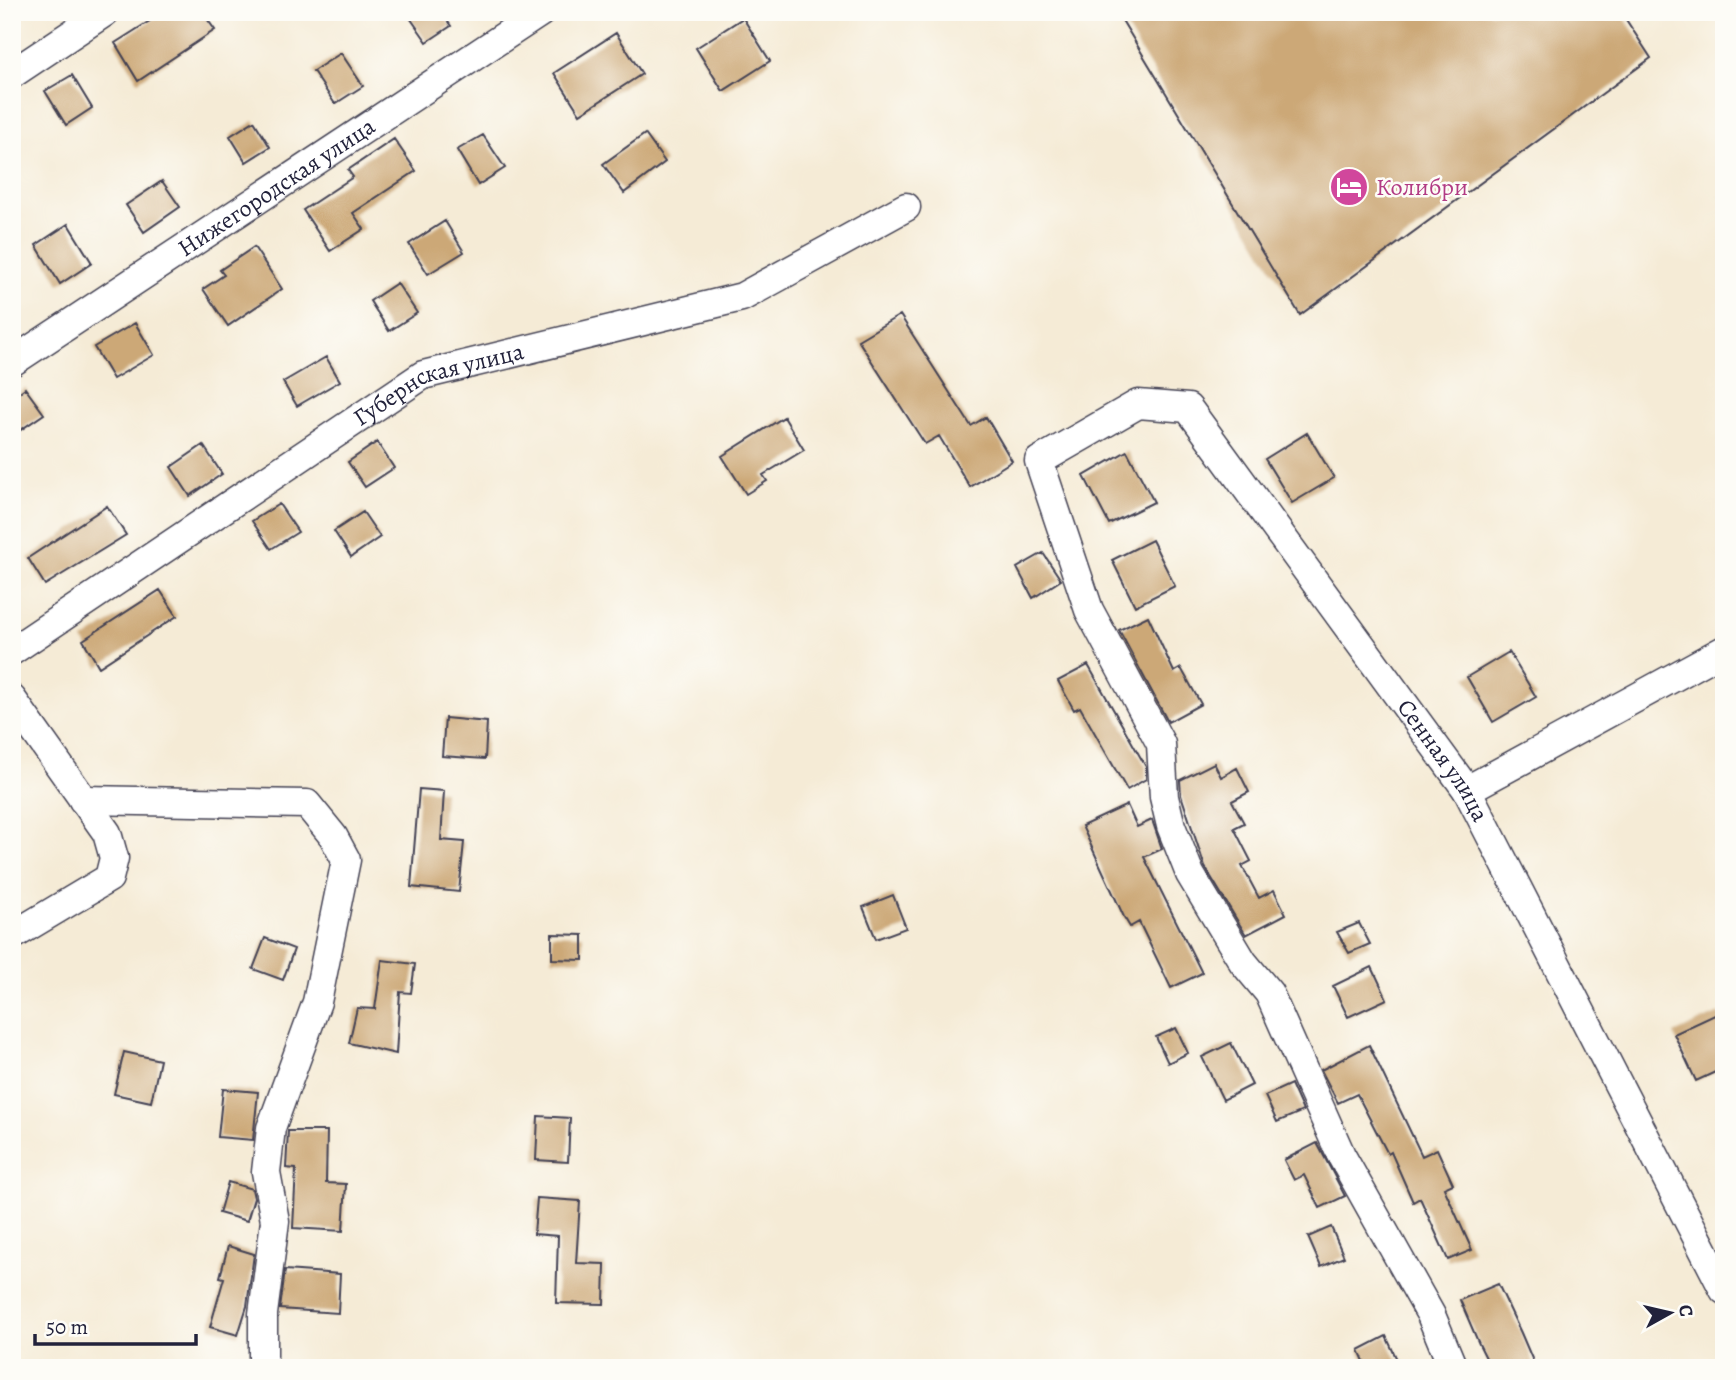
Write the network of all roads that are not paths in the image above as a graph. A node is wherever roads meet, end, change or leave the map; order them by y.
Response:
1 (105, 12) edge
2 (541, 12) edge
3 (12, 74) edge
4 (906, 207) dead end
5 (12, 362) edge
6 (1724, 650) edge
7 (12, 651) edge
8 (12, 699) edge
9 (1467, 790) junction
10 (83, 800) junction
11 (12, 936) edge
12 (1724, 1290) edge
13 (263, 1368) edge
14 (1453, 1368) edge

1 - 3 street
2 - 5 street, Нижегородская улица
4 - 7 street, Губернская улица
6 - 9 street
8 - 10 street
9 - 12 street, Сенная улица
9 - 14 street, Сенная улица
10 - 11 street
10 - 13 street

